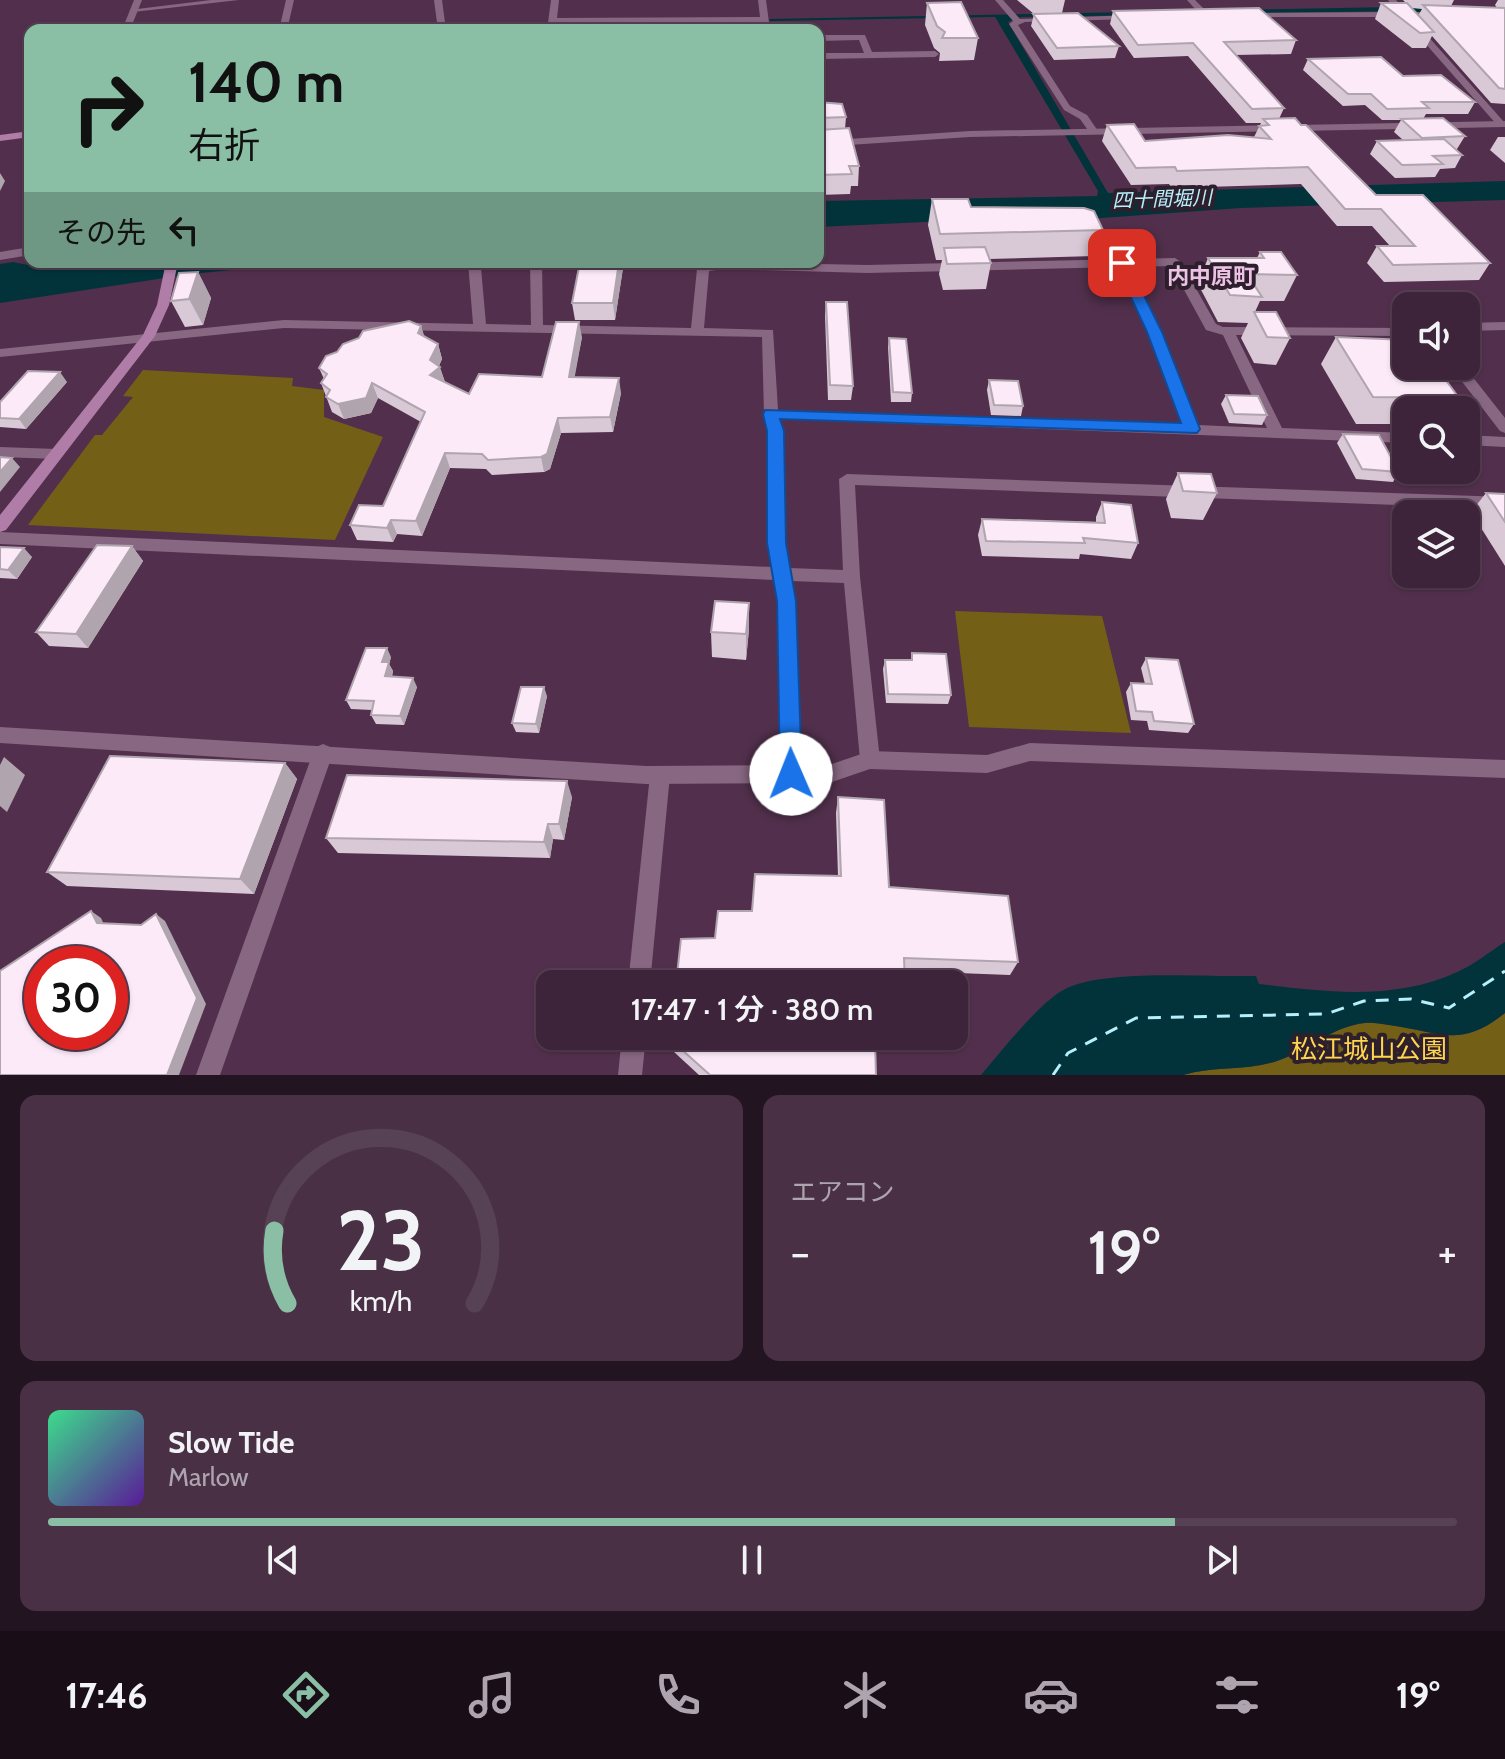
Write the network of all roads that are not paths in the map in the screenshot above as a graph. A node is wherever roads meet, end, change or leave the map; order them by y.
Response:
1 (138, 0) edge
2 (235, 0) edge
3 (290, 0) edge
4 (438, 0) edge
5 (555, 0) edge
6 (762, 0) edge
7 (999, 0) edge
8 (1191, 0) edge
9 (1398, 8) edge
10 (133, 10) junction
11 (1204, 14) junction
12 (1236, 15) edge
13 (1448, 15) edge
14 (1191, 16) edge
15 (1221, 16) edge
16 (1145, 17) edge
17 (1014, 18) junction
18 (765, 19) junction
19 (128, 24) edge
20 (284, 24) edge
21 (441, 24) edge
22 (551, 24) edge
23 (612, 24) edge
24 (765, 24) edge
25 (824, 38) edge
26 (935, 54) edge
27 (869, 55) junction
28 (824, 56) edge
29 (1503, 124) edge
30 (1093, 131) junction
31 (24, 135) edge
32 (0, 138) edge
33 (824, 144) edge
34 (24, 252) edge
35 (0, 256) edge
36 (1122, 263) junction
37 (171, 268) edge
38 (474, 268) edge
39 (536, 268) edge
40 (708, 268) edge
41 (790, 268) edge
42 (480, 326) junction
43 (1505, 326) edge
44 (537, 327) junction
45 (1480, 327) edge
46 (697, 332) junction
47 (1228, 332) junction
48 (1392, 332) edge
49 (149, 336) junction
50 (0, 353) edge
51 (1468, 380) edge
52 (771, 414) junction
53 (1505, 428) edge
54 (1192, 429) junction
55 (1277, 433) junction
56 (1392, 437) edge
57 (1480, 441) edge
58 (1505, 442) edge
59 (0, 452) edge
60 (57, 454) junction
61 (1505, 503) edge
62 (0, 526) edge
63 (0, 538) edge
64 (784, 576) junction
65 (852, 577) junction
66 (0, 735) edge
67 (323, 753) junction
68 (870, 760) junction
69 (1505, 769) edge
70 (791, 774) junction
71 (660, 775) junction
72 (640, 970) edge
73 (633, 1050) edge
74 (208, 1075) edge
75 (630, 1075) edge

1 - 10 street
2 - 10 street
3 - 20 street
4 - 21 street
5 - 22 street
6 - 18 street
7 - 17 street
8 - 11 street
9 - 12 street
9 - 13 street
9 - 29 street
10 - 19 street
11 - 14 street
11 - 15 street
16 - 17 street
17 - 30 street
18 - 23 street
18 - 24 street
25 - 27 street
26 - 27 street
27 - 28 street
29 - 30 street
30 - 33 street
31 - 32 main road
34 - 35 street
36 - 41 street
36 - 47 street
36 - 54 street
37 - 49 main road
38 - 42 street
39 - 44 street
40 - 46 street
42 - 44 street
42 - 49 street
43 - 45 street
44 - 46 street
46 - 52 street
47 - 48 street
47 - 55 street
49 - 50 street
49 - 60 main road
51 - 53 street
52 - 54 street
52 - 64 street
54 - 55 street
55 - 56 street
57 - 58 street
59 - 60 street
60 - 62 main road
61 - 65 street
63 - 64 street
64 - 65 street
64 - 70 street
65 - 68 street
66 - 67 street
67 - 71 street
67 - 74 street
68 - 69 street
68 - 70 street
70 - 71 street
71 - 72 street
73 - 75 street

